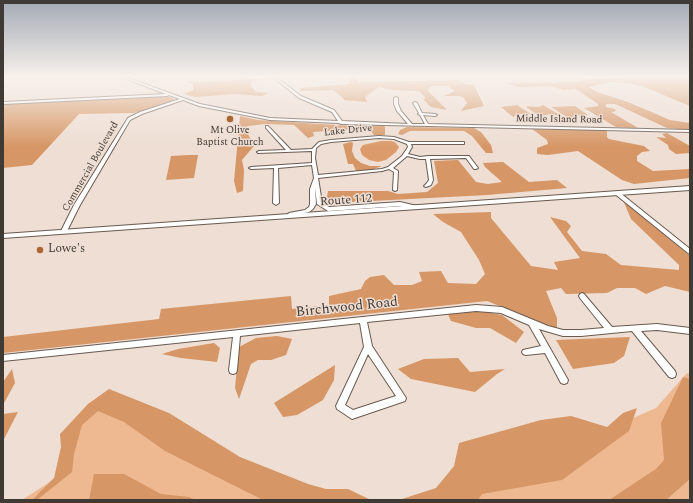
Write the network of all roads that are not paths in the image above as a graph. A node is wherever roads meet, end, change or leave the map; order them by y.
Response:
1 (56, 100) edge
2 (178, 100) edge
3 (188, 100) edge
4 (308, 100) edge
5 (396, 100) edge
6 (3, 103) edge
7 (414, 103) dead end
8 (420, 114) junction
9 (435, 115) dead end
10 (341, 123) junction
11 (380, 124) junction
12 (411, 125) junction
13 (427, 125) junction
14 (267, 126) dead end
15 (690, 131) edge
16 (390, 133) junction
17 (463, 142) dead end
18 (409, 143) junction
19 (313, 150) junction
20 (290, 151) junction
21 (259, 152) dead end
22 (406, 155) junction
23 (428, 157) junction
24 (314, 164) junction
25 (276, 166) junction
26 (251, 168) dead end
27 (390, 168) junction
28 (476, 168) dead end
29 (316, 176) junction
30 (426, 186) dead end
31 (690, 188) edge
32 (395, 190) dead end
33 (617, 193) junction
34 (276, 203) dead end
35 (416, 207) junction
36 (239, 221) junction
37 (64, 231) junction
38 (3, 236) edge
39 (690, 252) edge
40 (582, 296) dead end
41 (363, 320) junction
42 (532, 323) junction
43 (634, 328) junction
44 (610, 330) junction
45 (690, 331) edge
46 (237, 333) junction
47 (368, 346) junction
48 (546, 349) junction
49 (526, 352) dead end
50 (3, 358) edge
51 (234, 370) dead end
52 (672, 374) dead end
53 (564, 380) dead end

1 - 6 street
2 - 37 street, Commercial Boulevard
3 - 10 street, Middle Island Road
4 - 10 street
5 - 12 street
7 - 8 street
8 - 9 street
8 - 13 street
10 - 11 street, Middle Island Road
11 - 12 street, Middle Island Road
11 - 16 street, Lake Drive
12 - 13 street, Middle Island Road
12 - 16 street, Lake Drive
13 - 15 street, Middle Island Road
14 - 20 street
16 - 18 street, Lake Drive
16 - 19 street, Lake Drive
17 - 18 street, Lake Drive
18 - 22 street
19 - 20 street, Lake Drive
19 - 24 street, Lake Drive
20 - 21 street, Lake Drive
22 - 23 street
22 - 27 street
23 - 28 street
23 - 30 street
24 - 25 street
24 - 29 street, Lake Drive
25 - 26 street
25 - 34 street
27 - 29 street
27 - 32 street
29 - 35 street, Lake Drive
29 - 36 street, Lake Drive
31 - 33 main road, Route 112
33 - 35 main road, Route 112
33 - 39 street
35 - 36 main road, Route 112
36 - 37 main road, Route 112
37 - 38 main road, Route 112
40 - 44 street
41 - 42 street, Birchwood Road
41 - 46 street, Birchwood Road
41 - 47 street
42 - 44 street, Birchwood Road
42 - 48 street
43 - 44 street, Birchwood Road
43 - 45 street, Birchwood Road
43 - 52 street
46 - 50 street, Birchwood Road
46 - 51 street
47 - 47 street
48 - 49 street
48 - 53 street

